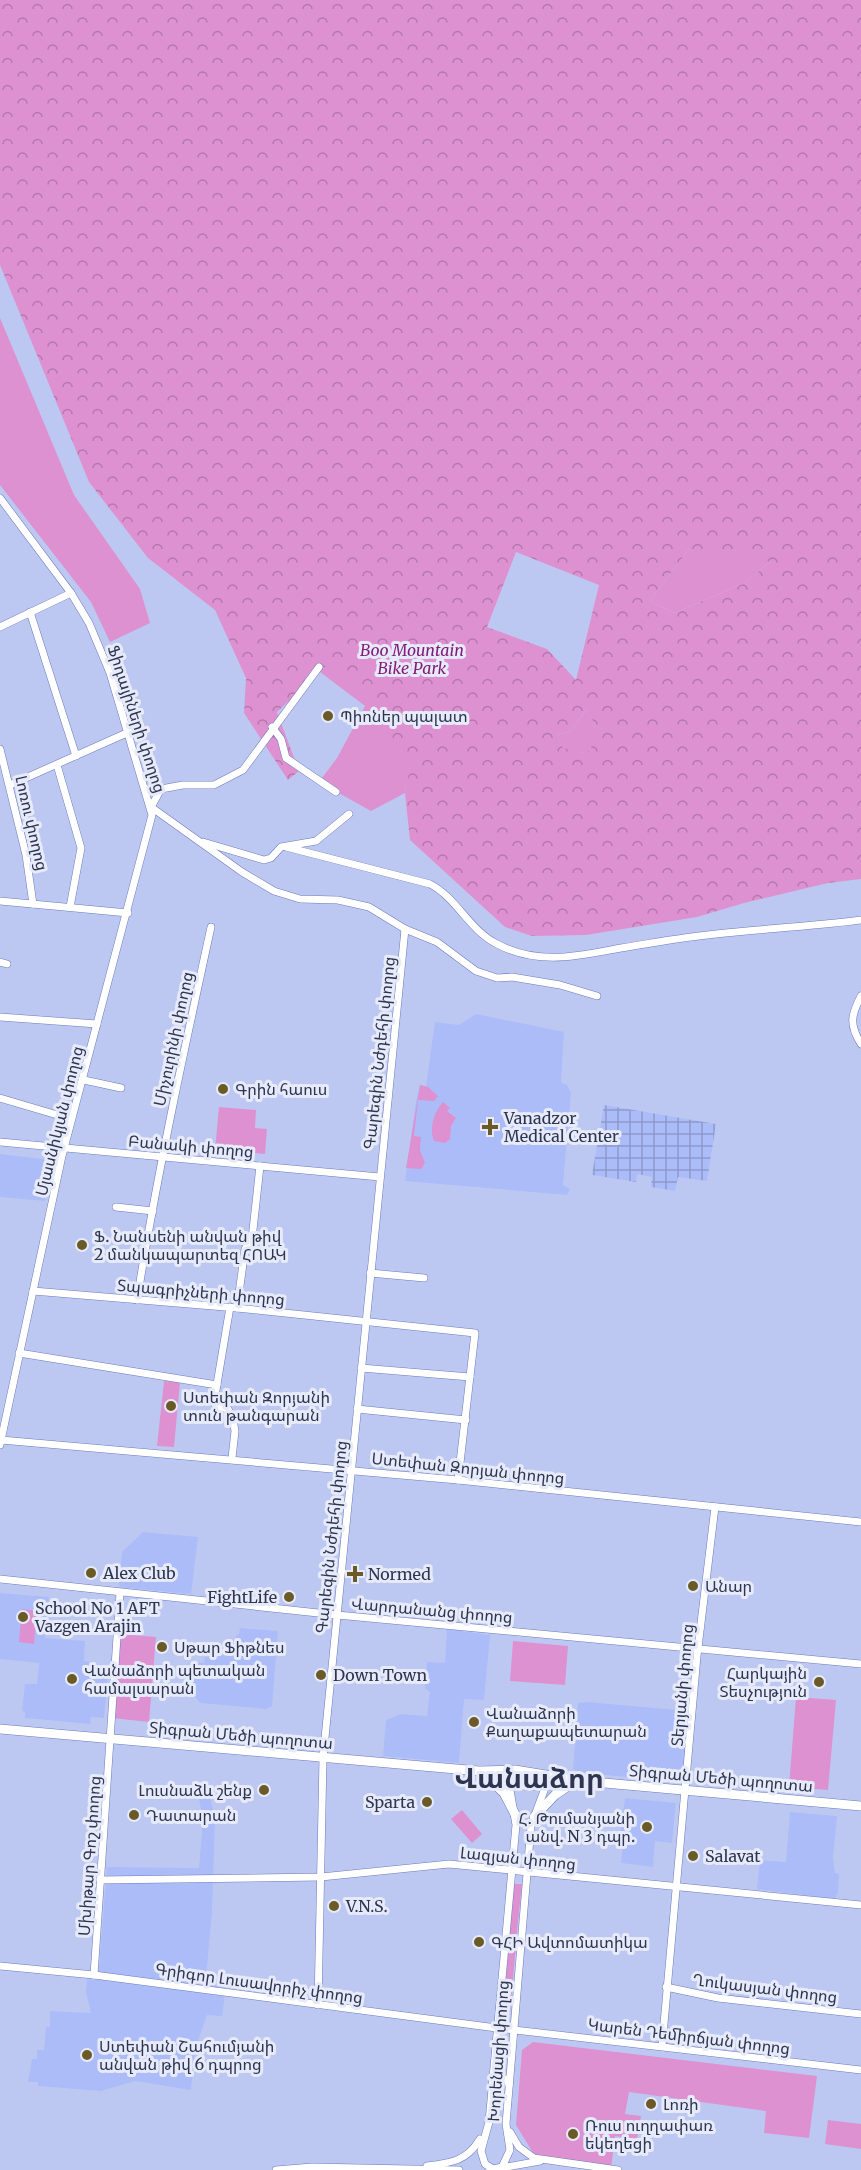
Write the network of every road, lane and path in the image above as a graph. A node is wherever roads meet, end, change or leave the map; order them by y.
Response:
1 (0, 498) edge
2 (71, 592) junction
3 (30, 612) junction
4 (0, 627) edge
5 (319, 667) dead end
6 (272, 727) junction
7 (129, 732) junction
8 (0, 749) edge
9 (76, 756) junction
10 (57, 765) junction
11 (10, 785) junction
12 (336, 792) dead end
13 (151, 807) junction
14 (349, 814) dead end
15 (198, 841) junction
16 (286, 847) junction
17 (0, 901) edge
18 (33, 904) junction
19 (70, 907) junction
20 (128, 913) junction
21 (861, 920) edge
22 (211, 927) dead end
23 (405, 929) junction
24 (597, 996) dead end
25 (861, 996) edge
26 (0, 1017) edge
27 (98, 1024) junction
28 (861, 1044) edge
29 (84, 1080) junction
30 (121, 1088) dead end
31 (0, 1098) edge
32 (71, 1119) junction
33 (0, 1142) edge
34 (65, 1147) junction
35 (161, 1157) junction
36 (260, 1166) junction
37 (380, 1177) junction
38 (116, 1207) dead end
39 (153, 1211) junction
40 (370, 1273) junction
41 (424, 1278) dead end
42 (33, 1291) junction
43 (138, 1300) junction
44 (233, 1308) junction
45 (366, 1321) junction
46 (19, 1353) junction
47 (361, 1368) junction
48 (470, 1377) junction
49 (217, 1385) junction
50 (357, 1409) junction
51 (466, 1420) junction
52 (0, 1439) edge
53 (0, 1444) edge
54 (232, 1458) junction
55 (352, 1470) junction
56 (458, 1480) junction
57 (715, 1507) junction
58 (861, 1522) edge
59 (0, 1579) edge
60 (120, 1593) junction
61 (337, 1615) junction
62 (698, 1648) junction
63 (861, 1664) edge
64 (0, 1729) edge
65 (109, 1739) junction
66 (323, 1758) junction
67 (515, 1770) junction
68 (479, 1771) junction
69 (541, 1772) junction
70 (578, 1780) junction
71 (509, 1784) junction
72 (545, 1788) junction
73 (686, 1791) junction
74 (861, 1806) edge
75 (516, 1816) junction
76 (534, 1817) junction
77 (511, 1870) junction
78 (527, 1872) junction
79 (321, 1878) junction
80 (100, 1880) junction
81 (676, 1886) junction
82 (861, 1905) edge
83 (0, 1966) edge
84 (94, 1975) junction
85 (666, 1987) junction
86 (318, 2005) junction
87 (861, 2013) edge
88 (497, 2028) junction
89 (514, 2030) junction
90 (662, 2046) junction
91 (861, 2070) edge
92 (492, 2089) junction
93 (509, 2090) junction
94 (489, 2122) junction
95 (506, 2124) junction
96 (542, 2160) junction
97 (415, 2167) junction
98 (494, 2169) edge
99 (276, 2170) edge
100 (459, 2170) edge
101 (618, 2170) edge

1 - 2 street, Ֆիդայիների փողոց
2 - 3 street
2 - 7 street, Ֆիդայիների փողոց
3 - 4 street
3 - 9 street
5 - 6 street
6 - 12 street
6 - 13 street
7 - 9 street
7 - 13 street, Ֆիդայիների փողոց
8 - 11 street, Լոռու փողոց
9 - 10 street
10 - 11 street
10 - 19 street
11 - 18 street, Լոռու փողոց
13 - 15 street, Ֆիդայիների փողոց
13 - 20 street, Մյասնիկյան փողոց
14 - 16 street
15 - 16 street
15 - 23 street, Ֆիդայիների փողոց
16 - 21 street
17 - 18 street
18 - 19 street
19 - 20 street
20 - 27 street, Մյասնիկյան փողոց
22 - 35 street, Միչուրինի փողոց
23 - 24 street, Ֆիդայիների փողոց
23 - 37 street, Գարեգին Նժդեհի փողոց
25 - 28 street
26 - 27 street
27 - 29 street, Մյասնիկյան փողոց
29 - 30 street
29 - 32 street, Մյասնիկյան փողոց
31 - 32 street
32 - 34 street, Մյասնիկյան փողոց
33 - 34 street, Բանակի փողոց
34 - 35 street, Բանակի փողոց
34 - 42 street, Մյասնիկյան փողոց
35 - 36 street, Բանակի փողոց
35 - 39 street, Միչուրինի փողոց
36 - 37 street, Բանակի փողոց
36 - 44 street
37 - 40 street, Գարեգին Նժդեհի փողոց
38 - 39 street
39 - 43 street, Միչուրինի փողոց
40 - 41 street
40 - 45 street, Գարեգին Նժդեհի փողոց
42 - 43 street, Տպագրիչների փողոց
42 - 46 street, Մյասնիկյան փողոց
43 - 44 street, Տպագրիչների փողոց
44 - 45 street, Տպագրիչների փողոց
44 - 49 street
45 - 47 street, Գարեգին Նժդեհի փողոց
45 - 48 street, Տպագրիչների փողոց
46 - 49 street
46 - 52 street, Մյասնիկյան փողոց
47 - 48 street
47 - 50 street, Գարեգին Նժդեհի փողոց
48 - 51 street
49 - 54 street
50 - 51 street
50 - 55 street, Գարեգին Նժդեհի փողոց
51 - 56 street
52 - 53 street, Մյասնիկյան փողոց
52 - 54 street, Ստեփան Զորյան փողոց
54 - 55 street, Ստեփան Զորյան փողոց
55 - 56 street, Ստեփան Զորյան փողոց
55 - 61 street, Գարեգին Նժդեհի փողոց
56 - 57 street, Ստեփան Զորյան փողոց
57 - 58 street, Ստեփան Զորյան փողոց
57 - 62 street, Տերյանի փողոց
59 - 60 street, Վարդանանց փողոց
60 - 61 street, Վարդանանց փողոց
60 - 65 street, Մխիթար Գոշ փողոց
61 - 62 street, Վարդանանց փողոց
61 - 66 street, Գարեգին Նժդեհի փողոց
62 - 63 street, Վարդանանց փողոց
62 - 73 street, Տերյանի փողոց
64 - 65 main road, Տիգրան Մեծի պողոտա
65 - 66 main road, Տիգրան Մեծի պողոտա
65 - 80 street, Մխիթար Գոշ փողոց
66 - 68 main road, Տիգրան Մեծի պողոտա
66 - 79 street, Գարեգին Նժդեհի փողոց
67 - 68 main road, Տիգրան Մեծի պողոտա
67 - 69 main road, Տիգրան Մեծի պողոտա
67 - 71 main road
68 - 71 main road, Տիգրան Մեծի պողոտա
68 - 75 main road
69 - 70 main road, Տիգրան Մեծի պողոտա
69 - 72 main road
70 - 72 main road, Տիգրան Մեծի պողոտա
70 - 73 main road, Տիգրան Մեծի պողոտա
70 - 76 main road
71 - 72 main road, Տիգրան Մեծի պողոտա
71 - 75 street, Խորենացի փողոց
72 - 76 street, Խորենացի փողոց
73 - 74 main road, Տիգրան Մեծի պողոտա
73 - 81 street, Տերյանի փողոց
75 - 77 street, Խորենացի փողոց
76 - 78 street, Խորենացի փողոց
77 - 78 street, Լազյան փողոց
77 - 79 street, Լազյան փողոց
77 - 88 street, Խորենացի փողոց
78 - 81 street, Լազյան փողոց
78 - 89 street, Խորենացի փողոց
79 - 80 street, Լազյան փողոց
79 - 86 street, Գարեգին Նժդեհի փողոց
80 - 84 street, Մխիթար Գոշ փողոց
81 - 82 street, Լազյան փողոց
81 - 85 street, Տերյանի փողոց
83 - 84 street, Գրիգոր Լուսավորիչ փողոց
84 - 86 street, Գրիգոր Լուսավորիչ փողոց
85 - 87 street, Ղուկասյան փողոց
85 - 90 street, Տերյանի փողոց
86 - 88 street, Գրիգոր Լուսավորիչ փողոց
88 - 89 street, Գրիգոր Լուսավորիչ փողոց
88 - 92 street, Խորենացի փողոց
89 - 90 street, Կարեն Դեմիրճյան փողոց
89 - 93 street, Խորենացի փողոց
90 - 91 street, Կարեն Դեմիրճյան փողոց
92 - 93 street
92 - 94 street, Խորենացի փողոց
93 - 95 street, Խորենացի փողոց
94 - 97 street
94 - 98 street, Խորենացի փողոց
95 - 96 street
95 - 98 street, Խորենացի փողոց
96 - 98 street
96 - 101 street
97 - 99 street
97 - 100 street

